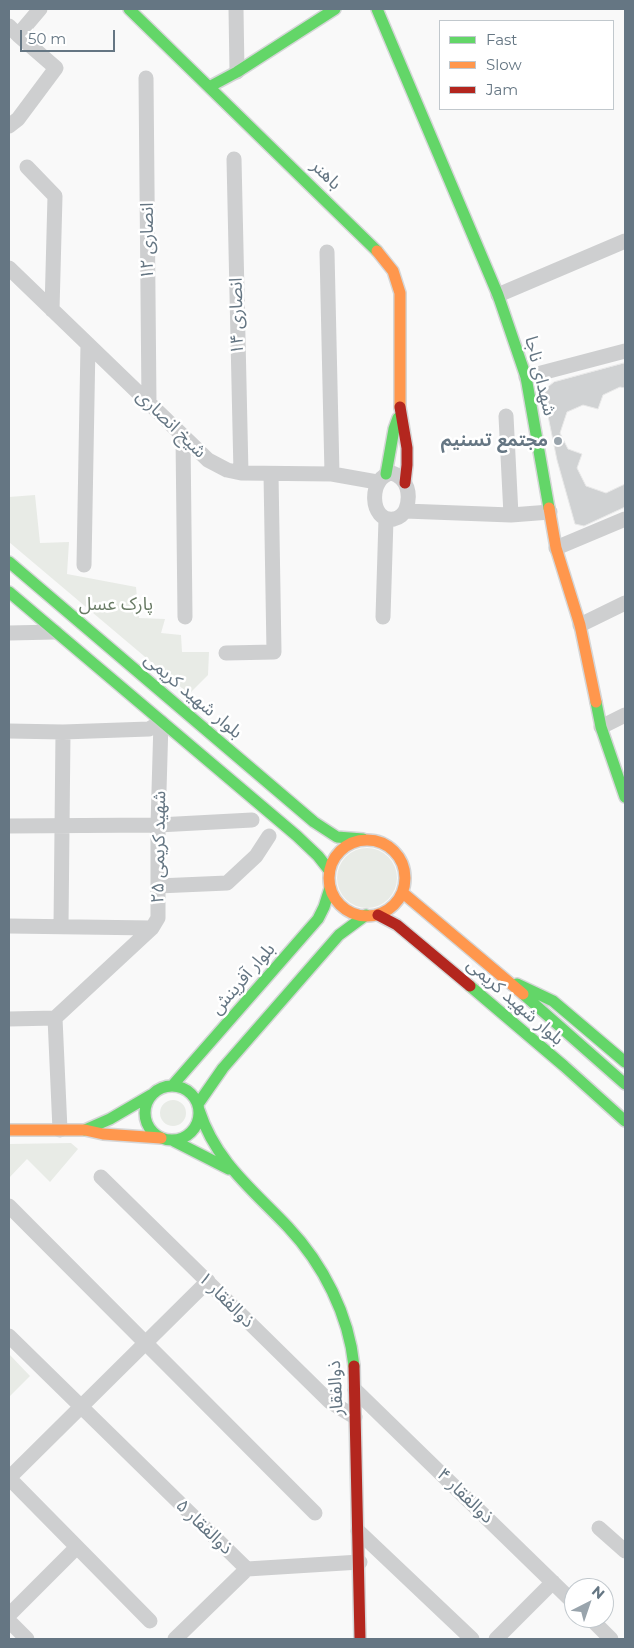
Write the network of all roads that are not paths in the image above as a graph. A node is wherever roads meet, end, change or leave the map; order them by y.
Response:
1 (40, 9) edge
2 (236, 9) edge
3 (335, 9) edge
4 (377, 9) edge
5 (136, 12) edge
6 (13, 31) edge
7 (237, 72) junction
8 (146, 78) dead end
9 (209, 87) junction
10 (9, 126) edge
11 (234, 159) dead end
12 (27, 167) dead end
13 (625, 241) edge
14 (327, 252) dead end
15 (9, 268) edge
16 (498, 295) junction
17 (52, 310) junction
18 (88, 344) junction
19 (625, 351) edge
20 (526, 377) junction
21 (149, 404) junction
22 (400, 413) junction
23 (506, 416) dead end
24 (183, 437) junction
25 (241, 473) junction
26 (271, 474) junction
27 (332, 474) junction
28 (382, 478) junction
29 (405, 483) junction
30 (405, 511) junction
31 (550, 512) junction
32 (510, 515) junction
33 (386, 519) junction
34 (625, 519) edge
35 (556, 548) junction
36 (9, 562) edge
37 (84, 565) dead end
38 (9, 592) edge
39 (625, 603) edge
40 (185, 617) dead end
41 (383, 618) dead end
42 (580, 625) junction
43 (9, 632) edge
44 (55, 632) junction
45 (226, 653) dead end
46 (625, 714) edge
47 (161, 722) junction
48 (601, 727) junction
49 (9, 731) edge
50 (63, 732) junction
51 (625, 797) edge
52 (252, 820) dead end
53 (314, 822) junction
54 (62, 825) junction
55 (158, 825) junction
56 (9, 826) edge
57 (269, 836) dead end
58 (297, 836) junction
59 (363, 839) junction
60 (329, 870) junction
61 (158, 886) junction
62 (330, 888) junction
63 (403, 893) junction
64 (366, 915) junction
65 (378, 915) junction
66 (438, 923) junction
67 (9, 926) edge
68 (61, 926) junction
69 (152, 928) junction
70 (417, 942) junction
71 (503, 977) junction
72 (55, 1018) junction
73 (9, 1019) edge
74 (625, 1062) edge
75 (625, 1084) edge
76 (172, 1086) junction
77 (151, 1095) junction
78 (198, 1107) junction
79 (625, 1121) edge
80 (9, 1130) edge
81 (60, 1130) junction
82 (85, 1130) junction
83 (166, 1139) junction
84 (236, 1173) junction
85 (101, 1177) dead end
86 (9, 1206) edge
87 (208, 1281) junction
88 (9, 1336) edge
89 (146, 1343) junction
90 (355, 1390) junction
91 (81, 1406) junction
92 (355, 1417) junction
93 (9, 1478) edge
94 (315, 1513) dead end
95 (599, 1528) dead end
96 (358, 1530) junction
97 (77, 1547) junction
98 (625, 1551) edge
99 (360, 1562) junction
100 (247, 1569) junction
101 (553, 1582) junction
102 (564, 1593) edge
103 (9, 1615) edge
104 (9, 1621) edge
105 (150, 1621) dead end
106 (600, 1628) edge
107 (27, 1639) edge
108 (175, 1639) edge
109 (360, 1639) edge
110 (472, 1639) edge
111 (496, 1639) edge
112 (611, 1639) edge

1 - 6 street
2 - 7 street
3 - 7 main road
4 - 16 main road, شهدای ناجا
5 - 9 main road, باهنر
6 - 10 street
7 - 9 main road
8 - 21 street, انصاری ۱۲
9 - 22 main road, باهنر
11 - 25 street, انصاری ۱۴
12 - 17 street
13 - 16 street
14 - 27 street
15 - 17 street, شیخ انصاری
16 - 20 main road, شهدای ناجا
17 - 18 street, شیخ انصاری
18 - 21 street, شیخ انصاری
18 - 37 street
19 - 20 street
20 - 31 main road, شهدای ناجا
21 - 24 street, شیخ انصاری
22 - 28 main road, باهنر
22 - 29 main road, باهنر
23 - 32 street
24 - 25 street, شیخ انصاری
24 - 40 street
25 - 26 street, شیخ انصاری
26 - 27 street, شیخ انصاری
26 - 45 street
27 - 28 street, شیخ انصاری
28 - 29 street
28 - 33 street
29 - 30 street
30 - 32 street
30 - 33 street
31 - 32 street
31 - 35 main road, شهدای ناجا
33 - 41 street
34 - 35 street
35 - 42 main road, شهدای ناجا
36 - 53 main road, بلوار شهید کریمی
38 - 44 main road
39 - 42 street
42 - 48 main road, شهدای ناجا
43 - 44 street
44 - 47 main road
46 - 48 street
47 - 50 street
47 - 55 street, شهید کریمی ۲۵
47 - 58 main road
48 - 51 main road, شهدای ناجا
49 - 50 street
50 - 54 street
52 - 55 street
53 - 58 main road
53 - 59 main road, بلوار شهید کریمی
54 - 55 street
54 - 56 street
54 - 68 street
55 - 61 street, شهید کریمی ۲۵
57 - 61 street
58 - 60 main road
59 - 60 main road
59 - 63 main road
60 - 62 main road
61 - 69 street, شهید کریمی ۲۵
62 - 64 main road
62 - 76 main road, بلوار آفرینش
63 - 65 main road
63 - 66 main road, بلوار شهید کریمی
64 - 65 main road
64 - 78 main road
65 - 70 main road, بلوار شهید کریمی
66 - 70 main road
66 - 71 main road, بلوار شهید کریمی
67 - 68 street
68 - 69 street
69 - 72 street, شهید کریمی ۲۵
70 - 79 main road, بلوار شهید کریمی
71 - 74 main road
71 - 75 main road, بلوار شهید کریمی
72 - 73 street
72 - 81 street
76 - 77 main road
76 - 78 main road
77 - 82 main road
77 - 83 main road
78 - 83 main road
78 - 84 main road
80 - 81 main road
81 - 82 main road
82 - 83 main road
83 - 84 main road
84 - 90 main road, ذوالفقار
85 - 87 street, ذوالفقار ۱
86 - 89 street
87 - 89 street
87 - 92 street, ذوالفقار ۱
88 - 91 street, ذوالفقار ۵
89 - 91 street
89 - 94 street
90 - 92 main road, ذوالفقار
90 - 101 street, ذوالفقار ۴
91 - 93 street
91 - 100 street, ذوالفقار ۵
92 - 96 main road, ذوالفقار
93 - 97 street
95 - 98 street
96 - 99 main road, ذوالفقار
96 - 110 street
97 - 103 street
97 - 105 street
99 - 100 street, ذوالفقار ۵
99 - 109 main road, ذوالفقار
100 - 108 street
101 - 102 street, ذوالفقار ۴
101 - 111 street
104 - 107 street
106 - 112 street

